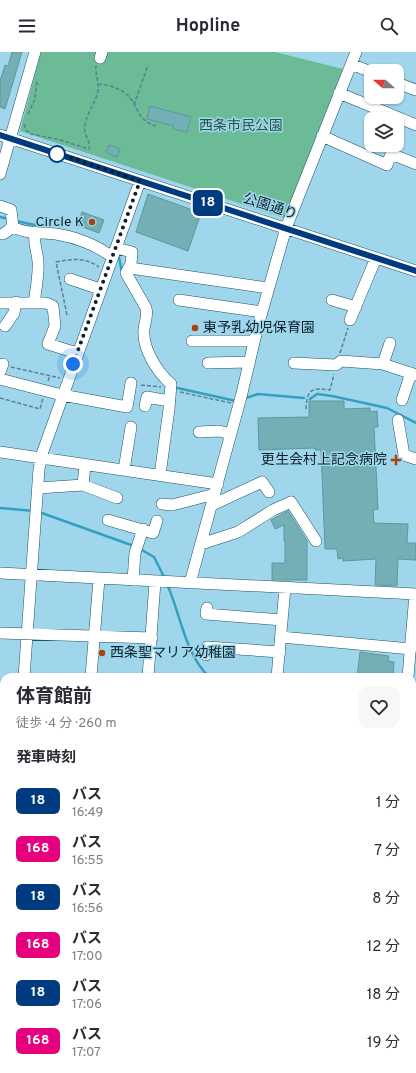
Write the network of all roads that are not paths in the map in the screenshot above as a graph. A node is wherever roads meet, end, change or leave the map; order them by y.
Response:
1 (35, 52) edge
2 (356, 52) edge
3 (351, 64) junction
4 (364, 69) edge
5 (404, 85) edge
6 (416, 90) edge
7 (339, 93) junction
8 (416, 125) edge
9 (0, 135) edge
10 (322, 136) junction
11 (11, 138) junction
12 (416, 164) edge
13 (0, 174) edge
14 (140, 181) junction
15 (0, 206) edge
16 (13, 228) junction
17 (286, 228) junction
18 (35, 232) junction
19 (3, 234) dead end
20 (114, 252) junction
21 (376, 258) junction
22 (130, 268) junction
23 (416, 271) edge
24 (70, 279) dead end
25 (268, 288) junction
26 (100, 289) junction
27 (179, 300) dead end
28 (332, 300) dead end
29 (0, 302) edge
30 (16, 302) junction
31 (34, 303) junction
32 (356, 307) junction
33 (262, 312) junction
34 (350, 320) dead end
35 (6, 326) dead end
36 (192, 341) dead end
37 (254, 341) junction
38 (390, 343) dead end
39 (77, 353) junction
40 (248, 362) junction
41 (208, 363) dead end
42 (294, 363) dead end
43 (382, 364) junction
44 (413, 374) edge
45 (0, 379) edge
46 (131, 383) road end
47 (62, 395) junction
48 (402, 400) dead end
49 (169, 401) junction
50 (145, 406) dead end
51 (398, 420) dead end
52 (131, 427) dead end
53 (199, 432) dead end
54 (232, 434) junction
55 (0, 452) edge
56 (41, 458) junction
57 (416, 459) edge
58 (85, 465) junction
59 (124, 470) junction
60 (160, 475) junction
61 (83, 485) junction
62 (38, 488) junction
63 (269, 492) dead end
64 (215, 494) junction
65 (117, 498) dead end
66 (162, 504) dead end
67 (108, 520) dead end
68 (157, 521) dead end
69 (142, 529) junction
70 (316, 540) dead end
71 (201, 544) junction
72 (0, 573) edge
73 (32, 575) junction
74 (99, 579) junction
75 (133, 580) junction
76 (156, 582) junction
77 (190, 583) junction
78 (285, 588) junction
79 (416, 594) edge
80 (207, 608) dead end
81 (282, 620) junction
82 (0, 633) edge
83 (27, 634) junction
84 (94, 636) junction
85 (281, 637) junction
86 (152, 638) junction
87 (411, 649) junction
88 (280, 652) junction
89 (206, 655) dead end
90 (24, 673) edge
91 (91, 673) edge
92 (148, 673) edge
93 (277, 673) edge
94 (408, 673) edge

1 - 11 street
2 - 3 street
3 - 4 street
3 - 7 street
5 - 6 street
7 - 8 street
7 - 10 street
9 - 11 street, 公園通り
10 - 12 street
10 - 17 street
11 - 13 street
11 - 14 street, 公園通り
14 - 17 street, 公園通り
14 - 20 street
15 - 16 street
16 - 18 street
16 - 19 street
17 - 21 street, 公園通り
17 - 25 street
18 - 20 street
18 - 31 street
20 - 22 street
20 - 26 street
21 - 23 street, 公園通り
21 - 32 street
22 - 25 street
22 - 49 street
24 - 26 street
25 - 33 street
26 - 39 street
27 - 33 street
28 - 32 street
29 - 30 street
30 - 31 street
30 - 35 street
31 - 39 street
32 - 34 street
33 - 37 street
36 - 37 street
37 - 40 street
38 - 43 street
39 - 47 street
40 - 41 street
40 - 54 street
42 - 43 street
43 - 44 street
44 - 48 street
45 - 47 street
46 - 47 street
47 - 56 street
49 - 50 street
49 - 60 street
51 - 57 street
52 - 59 street
53 - 54 street
54 - 64 street
55 - 56 street
56 - 58 street
56 - 62 street
58 - 59 street
58 - 61 street
59 - 60 street
60 - 64 street
61 - 62 street
61 - 65 street
62 - 73 street
63 - 64 street
64 - 66 street
64 - 71 street
67 - 69 street
68 - 69 street
69 - 75 street
70 - 71 street
71 - 77 street
72 - 73 street
73 - 74 street
73 - 83 street
74 - 75 street
74 - 84 street
75 - 76 street
76 - 77 street
76 - 86 street
77 - 78 street
78 - 79 street
78 - 81 street
79 - 87 street
80 - 81 street
81 - 85 street
82 - 83 street
83 - 84 street
83 - 90 street
84 - 86 street
84 - 91 street
85 - 87 street
85 - 88 street
86 - 92 street
87 - 94 street
88 - 89 street
88 - 93 street

